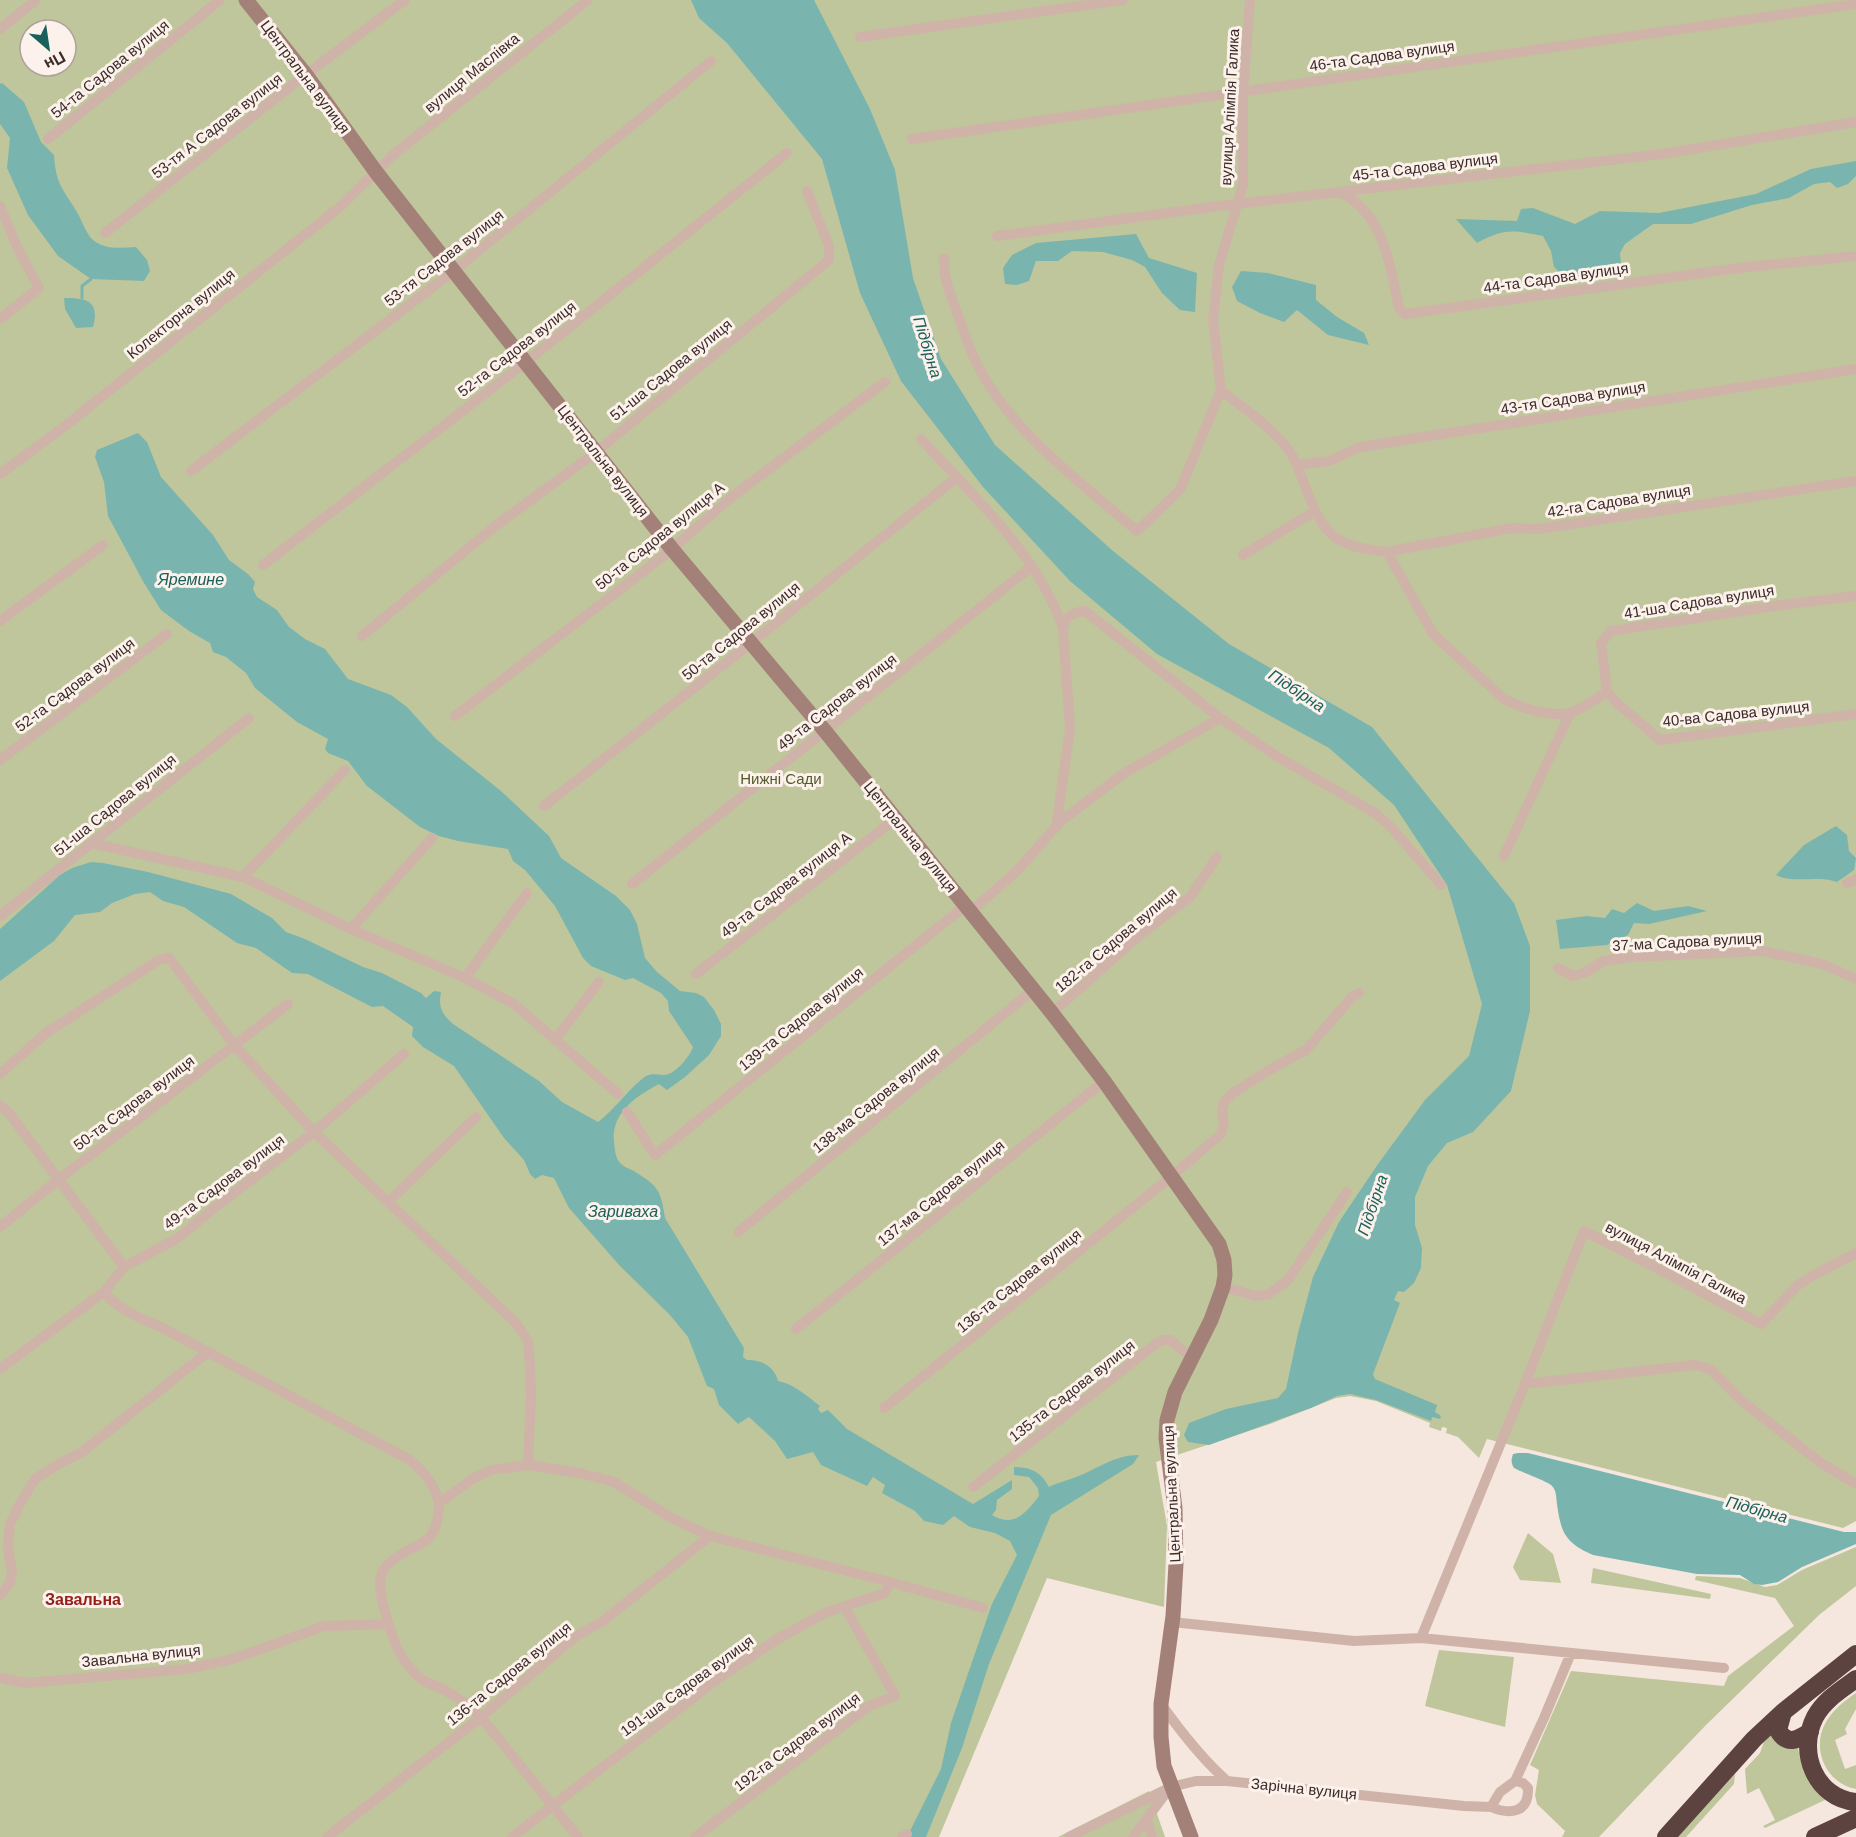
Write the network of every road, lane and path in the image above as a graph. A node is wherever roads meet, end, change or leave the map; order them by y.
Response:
1 (36, 0) edge
2 (220, 0) edge
3 (246, 0) edge
4 (405, 0) edge
5 (588, 0) edge
6 (1123, 0) edge
7 (1251, 0) edge
8 (1856, 4) edge
9 (0, 29) edge
10 (860, 37) dead end
11 (711, 61) dead end
12 (306, 75) junction
13 (1243, 91) junction
14 (1856, 122) edge
15 (48, 139) dead end
16 (912, 139) dead end
17 (787, 153) dead end
18 (376, 172) junction
19 (807, 191) dead end
20 (1338, 192) junction
21 (1238, 204) junction
22 (0, 206) edge
23 (105, 233) dead end
24 (998, 236) dead end
25 (1856, 256) edge
26 (944, 258) dead end
27 (454, 270) junction
28 (0, 319) edge
29 (526, 362) junction
30 (1856, 369) edge
31 (885, 382) dead end
32 (1221, 390) junction
33 (921, 439) dead end
34 (596, 452) junction
35 (1298, 465) junction
36 (191, 471) dead end
37 (0, 474) edge
38 (956, 478) junction
39 (1856, 480) edge
40 (1315, 511) junction
41 (103, 545) dead end
42 (672, 549) junction
43 (1387, 552) junction
44 (1243, 555) dead end
45 (263, 565) dead end
46 (1031, 567) junction
47 (1856, 596) edge
48 (0, 621) edge
49 (1062, 623) junction
50 (167, 634) dead end
51 (362, 636) dead end
52 (751, 643) junction
53 (1607, 692) junction
54 (1570, 712) junction
55 (1856, 714) edge
56 (455, 716) dead end
57 (249, 718) dead end
58 (1220, 718) junction
59 (825, 731) junction
60 (0, 760) edge
61 (345, 770) dead end
62 (544, 806) dead end
63 (895, 819) junction
64 (1056, 828) junction
65 (432, 838) dead end
66 (91, 843) junction
67 (1504, 856) dead end
68 (1217, 857) dead end
69 (243, 877) junction
70 (632, 884) dead end
71 (1441, 885) dead end
72 (527, 893) dead end
73 (968, 909) junction
74 (0, 916) edge
75 (351, 929) junction
76 (1558, 968) dead end
77 (696, 974) dead end
78 (465, 978) junction
79 (1856, 979) edge
80 (599, 982) dead end
81 (1033, 990) junction
82 (1359, 993) dead end
83 (288, 1004) dead end
84 (1052, 1013) junction
85 (555, 1040) junction
86 (235, 1046) junction
87 (404, 1054) dead end
88 (0, 1074) edge
89 (1104, 1081) junction
90 (618, 1094) dead end
91 (0, 1105) edge
92 (627, 1112) dead end
93 (476, 1117) dead end
94 (314, 1132) junction
95 (1172, 1176) junction
96 (58, 1180) junction
97 (1347, 1192) dead end
98 (388, 1202) junction
99 (0, 1227) edge
100 (738, 1232) dead end
101 (1856, 1253) edge
102 (124, 1267) junction
103 (1223, 1287) junction
104 (104, 1292) junction
105 (796, 1329) dead end
106 (208, 1352) junction
107 (1191, 1357) junction
108 (0, 1369) edge
109 (1525, 1384) junction
110 (884, 1408) dead end
111 (528, 1465) junction
112 (1856, 1484) edge
113 (973, 1487) dead end
114 (439, 1503) junction
115 (710, 1536) junction
116 (890, 1582) junction
117 (0, 1595) edge
118 (844, 1606) junction
119 (983, 1608) dead end
120 (1173, 1622) junction
121 (388, 1624) junction
122 (1421, 1638) junction
123 (1571, 1653) junction
124 (1856, 1654) edge
125 (1724, 1668) dead end
126 (0, 1678) edge
127 (1856, 1679) edge
128 (1161, 1704) junction
129 (1783, 1712) junction
130 (482, 1717) junction
131 (1810, 1732) junction
132 (1227, 1781) junction
133 (1515, 1781) junction
134 (1171, 1787) junction
135 (1856, 1802) edge
136 (552, 1805) junction
137 (1491, 1807) junction
138 (1856, 1818) edge
139 (1147, 1820) junction
140 (327, 1837) edge
141 (512, 1837) edge
142 (578, 1837) edge
143 (695, 1837) edge
144 (1070, 1837) edge
145 (1133, 1837) edge
146 (1152, 1837) edge
147 (1191, 1837) edge
148 (1666, 1837) edge
149 (1815, 1837) edge

1 - 9 street
2 - 15 street, 54-та Садова вулиця
3 - 12 street, Центральна вулиця
4 - 12 street, 53-тя А Садова вулиця
5 - 18 street, вулиця Маслівка
6 - 10 street
7 - 13 street, вулиця Алімпія Галика
8 - 13 street, 46-та Садова вулиця
11 - 27 street, 53-тя Садова вулиця
12 - 18 street, Центральна вулиця
12 - 23 street, 53-тя А Садова вулиця
13 - 16 street, 46-та Садова вулиця
13 - 21 street, вулиця Алімпія Галика
14 - 20 street, 45-та Садова вулиця
17 - 29 street, 52-га Садова вулиця
18 - 27 street, Центральна вулиця
18 - 37 street, Колекторна вулиця
19 - 34 street, 51-ша Садова вулиця
20 - 21 street, 45-та Садова вулиця
20 - 25 street, 44-та Садова вулиця
21 - 24 street, 45-та Садова вулиця
21 - 32 street, вулиця Алімпія Галика
22 - 28 street
26 - 32 street
27 - 29 street, Центральна вулиця
27 - 36 street, 53-тя Садова вулиця
29 - 34 street, Центральна вулиця
29 - 45 street, 52-га Садова вулиця
30 - 35 street, 43-тя Садова вулиця
31 - 42 street, 50-та Садова вулиця А
32 - 35 street
33 - 38 street
34 - 42 street, Центральна вулиця
34 - 51 street, 51-ша Садова вулиця
35 - 40 street
38 - 46 street
38 - 52 street, 50-та Садова вулиця
39 - 43 street, 42-га Садова вулиця
40 - 43 street
40 - 44 street
41 - 48 street
42 - 52 street, Центральна вулиця
42 - 56 street, 50-та Садова вулиця А
43 - 54 street
46 - 49 street
46 - 59 street, 49-та Садова вулиця
47 - 53 street, 41-ша Садова вулиця
49 - 58 street
49 - 64 street
50 - 60 street, 52-га Садова вулиця
52 - 59 street, Центральна вулиця
52 - 62 street, 50-та Садова вулиця
53 - 54 street
53 - 55 street, 40-ва Садова вулиця
54 - 67 street
57 - 66 street, 51-ша Садова вулиця
58 - 64 street, 139-та Садова вулиця
58 - 71 street
59 - 63 street, Центральна вулиця
59 - 70 street, 49-та Садова вулиця
61 - 69 street
63 - 73 street, Центральна вулиця
63 - 77 street, 49-та Садова вулиця А
64 - 73 street, 139-та Садова вулиця
65 - 75 street
66 - 69 street
66 - 74 street, 51-ша Садова вулиця
68 - 84 street, 182-га Садова вулиця
69 - 75 street
72 - 78 street
73 - 81 street, Центральна вулиця
73 - 92 street, 139-та Садова вулиця
75 - 78 street
76 - 79 street, 37-ма Садова вулиця
78 - 85 street
80 - 85 street
81 - 84 street, Центральна вулиця
81 - 100 street, 138-ма Садова вулиця
82 - 95 street, 136-та Садова вулиця
83 - 86 street, 50-та Садова вулиця
84 - 89 street, Центральна вулиця
85 - 90 street
86 - 88 street
86 - 94 street
86 - 96 street, 50-та Садова вулиця
87 - 94 street, 49-та Садова вулиця
89 - 95 street, Центральна вулиця
89 - 105 street, 137-ма Садова вулиця
91 - 96 street
93 - 98 street
94 - 98 street
94 - 102 street, 49-та Садова вулиця
95 - 103 street, Центральна вулиця
95 - 110 street, 136-та Садова вулиця
96 - 99 street, 50-та Садова вулиця
96 - 102 street
97 - 103 street
98 - 111 street
101 - 109 street, вулиця Алімпія Галика
102 - 104 street, 49-та Садова вулиця
103 - 107 street, Центральна вулиця
104 - 106 street
104 - 108 street, 49-та Садова вулиця
106 - 114 street
106 - 117 street
107 - 113 street, 135-та Садова вулиця
107 - 120 street, Центральна вулиця
109 - 112 street
109 - 122 street, вулиця Алімпія Галика
111 - 114 street
111 - 115 street
114 - 121 street
115 - 116 street
115 - 130 street, 136-та Садова вулиця
116 - 118 street, 191-ша Садова вулиця
116 - 119 street
118 - 136 street, 191-ша Садова вулиця
118 - 143 street, 192-га Садова вулиця
120 - 122 street
120 - 128 street, Центральна вулиця
121 - 126 street, Завальна вулиця
121 - 130 street
122 - 123 street
123 - 125 street
123 - 133 street
124 - 129 highway
127 - 131 highway
128 - 132 street
128 - 134 street, Центральна вулиця
129 - 131 highway
129 - 148 highway
130 - 136 street
130 - 140 street, 136-та Садова вулиця
131 - 135 highway
132 - 134 street, Зарічна вулиця
132 - 137 street, Зарічна вулиця
133 - 137 street
133 - 137 street, Зарічна вулиця
134 - 139 street
134 - 144 street, Зарічна вулиця
134 - 147 street
136 - 141 street, 191-ша Садова вулиця
136 - 142 street
138 - 149 highway
139 - 145 street
139 - 146 street

